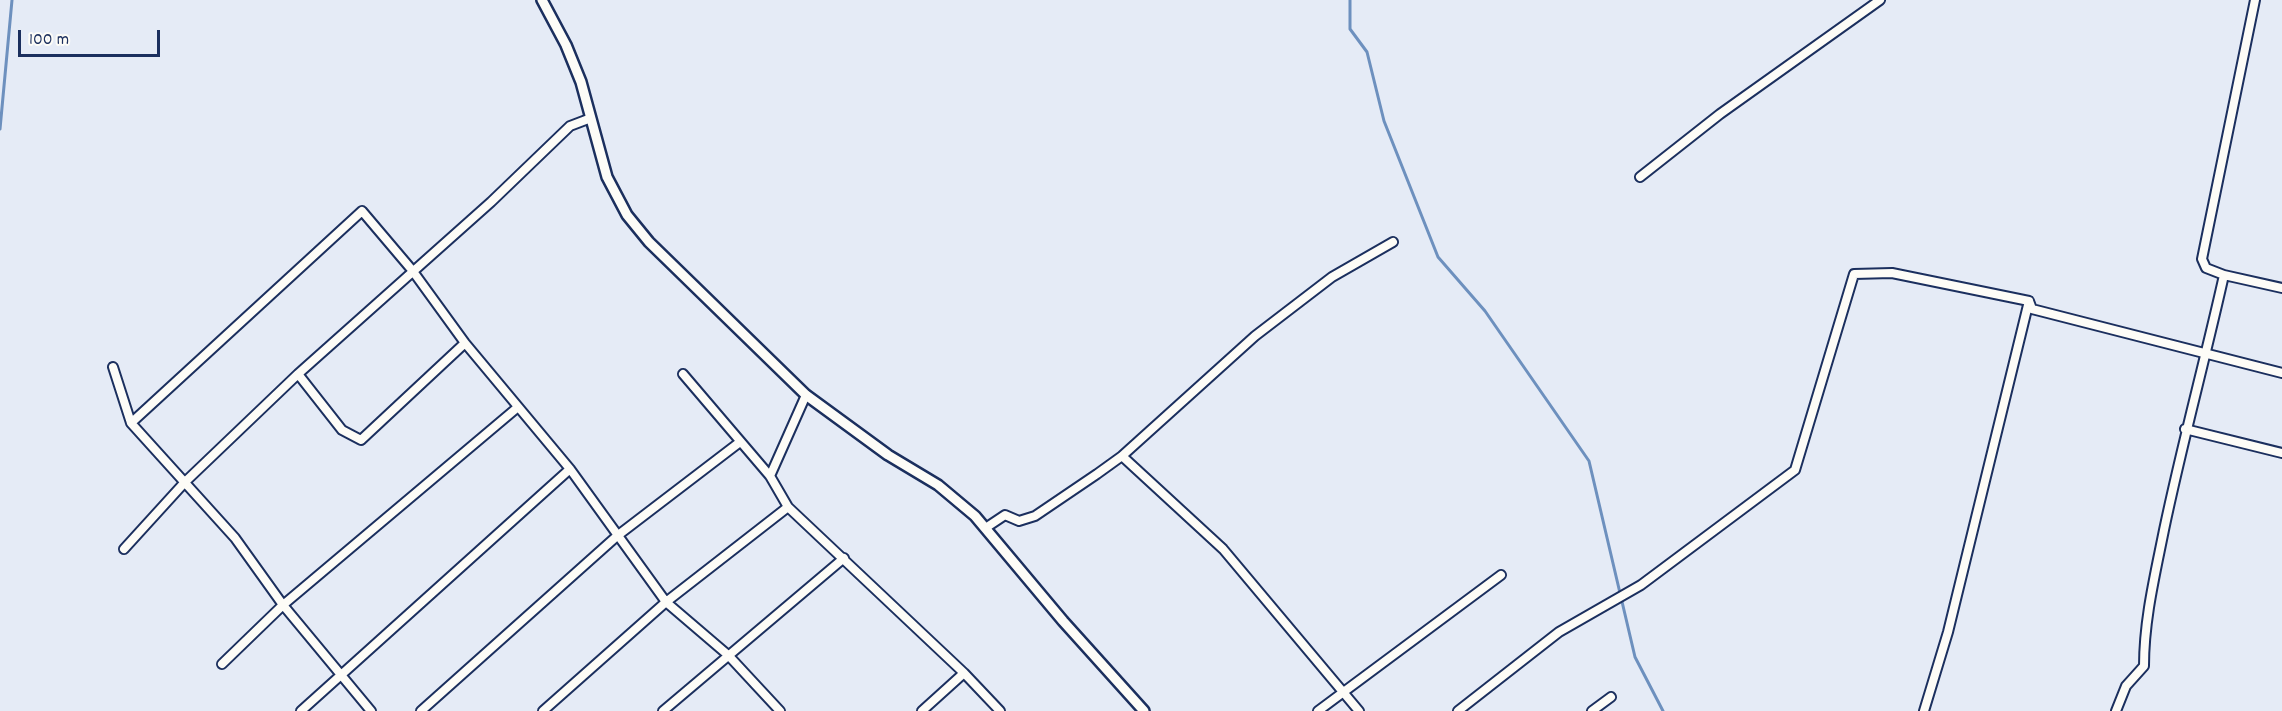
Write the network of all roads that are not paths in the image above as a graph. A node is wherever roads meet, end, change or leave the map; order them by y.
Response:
1 (542, 0) edge
2 (1880, 0) edge
3 (2255, 0) edge
4 (591, 118) junction
5 (1640, 177) dead end
6 (1393, 242) dead end
7 (412, 270) junction
8 (2224, 275) junction
9 (2282, 288) edge
10 (2029, 301) junction
11 (465, 342) junction
12 (2206, 354) junction
13 (112, 367) dead end
14 (2282, 373) edge
15 (298, 374) junction
16 (683, 374) dead end
17 (806, 395) junction
18 (518, 407) junction
19 (131, 423) junction
20 (2185, 429) junction
21 (740, 442) junction
22 (2282, 453) edge
23 (1122, 456) junction
24 (570, 469) junction
25 (770, 476) junction
26 (185, 482) junction
27 (788, 507) junction
28 (987, 527) junction
29 (617, 536) junction
30 (124, 549) dead end
31 (844, 558) junction
32 (1501, 574) dead end
33 (666, 602) junction
34 (284, 605) junction
35 (728, 655) junction
36 (222, 664) dead end
37 (964, 673) junction
38 (342, 674) junction
39 (1344, 693) junction
40 (1611, 697) dead end
41 (301, 711) edge
42 (371, 711) edge
43 (421, 711) edge
44 (543, 711) edge
45 (663, 711) edge
46 (780, 711) edge
47 (922, 711) edge
48 (1000, 711) edge
49 (1144, 711) edge
50 (1318, 711) edge
51 (1359, 711) edge
52 (1458, 711) edge
53 (1592, 711) edge
54 (1924, 711) edge
55 (2116, 711) edge

1 - 4 street
2 - 5 street
3 - 8 street
4 - 7 street
4 - 17 street
6 - 23 street
7 - 11 street
7 - 15 street
7 - 19 street
8 - 9 street
8 - 12 street
10 - 12 street
10 - 52 street
10 - 54 street
11 - 15 street
11 - 18 street
12 - 14 street
12 - 20 street
13 - 19 street
15 - 26 street
16 - 21 street
17 - 25 street
17 - 28 street
18 - 24 street
18 - 34 street
19 - 26 street
20 - 22 street
20 - 55 street
21 - 25 street
21 - 29 street
23 - 28 street
23 - 39 street
24 - 29 street
24 - 38 street
25 - 27 street
26 - 30 street
26 - 34 street
27 - 31 street
27 - 33 street
28 - 49 street
29 - 33 street
29 - 43 street
31 - 35 street
31 - 37 street
32 - 39 street
33 - 35 street
33 - 44 street
34 - 36 street
34 - 38 street
35 - 45 street
35 - 46 street
37 - 47 street
37 - 48 street
38 - 41 street
38 - 42 street
39 - 50 street
39 - 51 street
40 - 53 street

